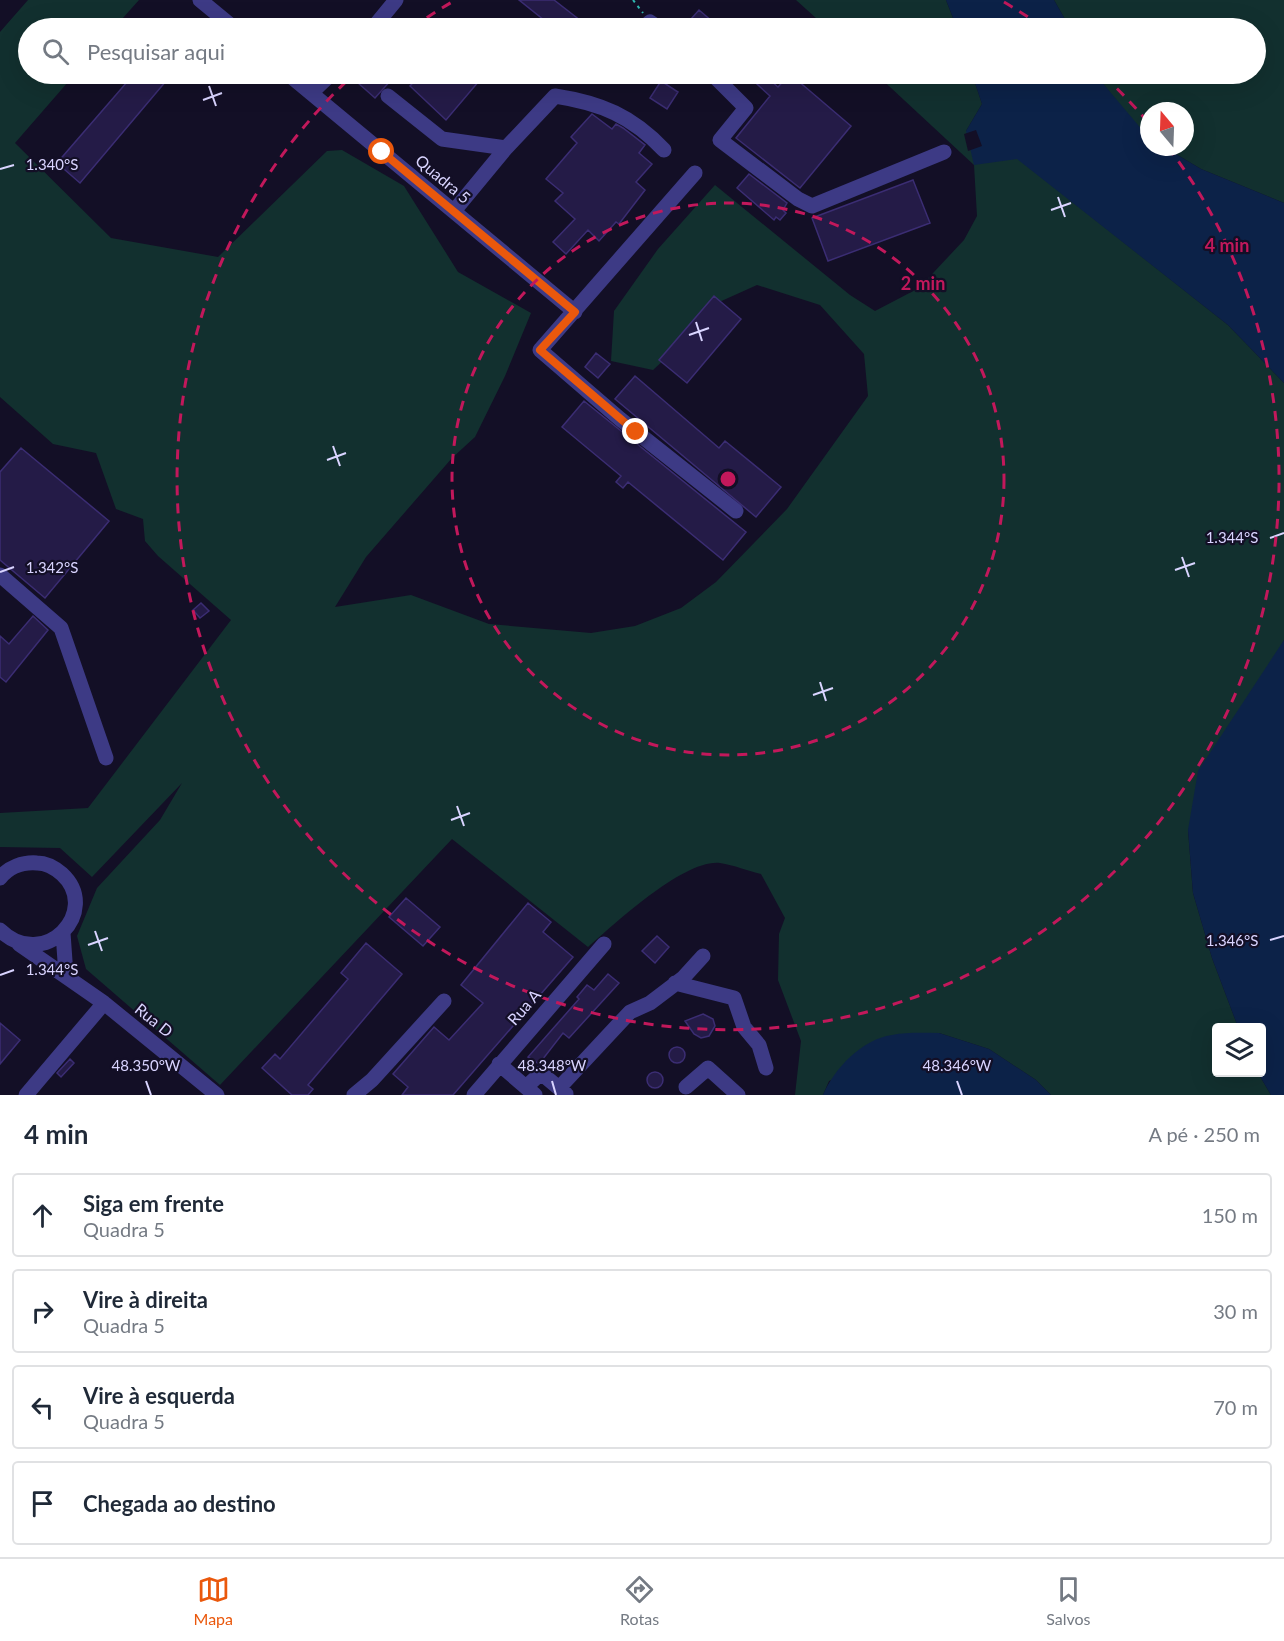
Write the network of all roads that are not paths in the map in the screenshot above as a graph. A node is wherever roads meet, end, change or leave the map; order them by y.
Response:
1 (200, 0) edge
2 (396, 0) edge
3 (222, 18) edge
4 (381, 18) edge
5 (300, 84) edge
6 (320, 84) edge
7 (722, 84) edge
8 (311, 93) junction
9 (388, 96) dead end
10 (506, 148) junction
11 (664, 150) dead end
12 (944, 152) dead end
13 (695, 173) dead end
14 (454, 211) junction
15 (575, 312) junction
16 (736, 511) dead end
17 (0, 575) edge
18 (106, 758) dead end
19 (7, 865) edge
20 (0, 878) edge
21 (0, 930) edge
22 (63, 933) junction
23 (19, 944) junction
24 (604, 944) dead end
25 (702, 956) dead end
26 (66, 975) junction
27 (675, 983) junction
28 (444, 1001) dead end
29 (104, 1004) junction
30 (499, 1064) junction
31 (766, 1068) dead end
32 (530, 1091) edge
33 (563, 1092) edge
34 (687, 1092) edge
35 (26, 1095) edge
36 (217, 1095) edge
37 (354, 1095) edge
38 (474, 1095) edge
39 (738, 1095) edge

1 - 3 street
2 - 4 street
5 - 8 street, Quadra 5
6 - 8 street
7 - 12 street
8 - 14 street, Quadra 5
9 - 10 street
10 - 11 street
10 - 14 street
13 - 15 street
14 - 15 street, Quadra 5
15 - 16 street
17 - 18 street
19 - 20 street
19 - 22 street
21 - 23 street, Rua D
22 - 23 street
22 - 26 street
23 - 26 street, Rua D
24 - 30 street, Rua A
25 - 27 street
26 - 29 street, Rua D
27 - 31 street
27 - 33 street
28 - 37 street
29 - 35 street
29 - 36 street, Rua D
30 - 32 street
30 - 38 street, Rua A
32 - 33 street
34 - 39 street

